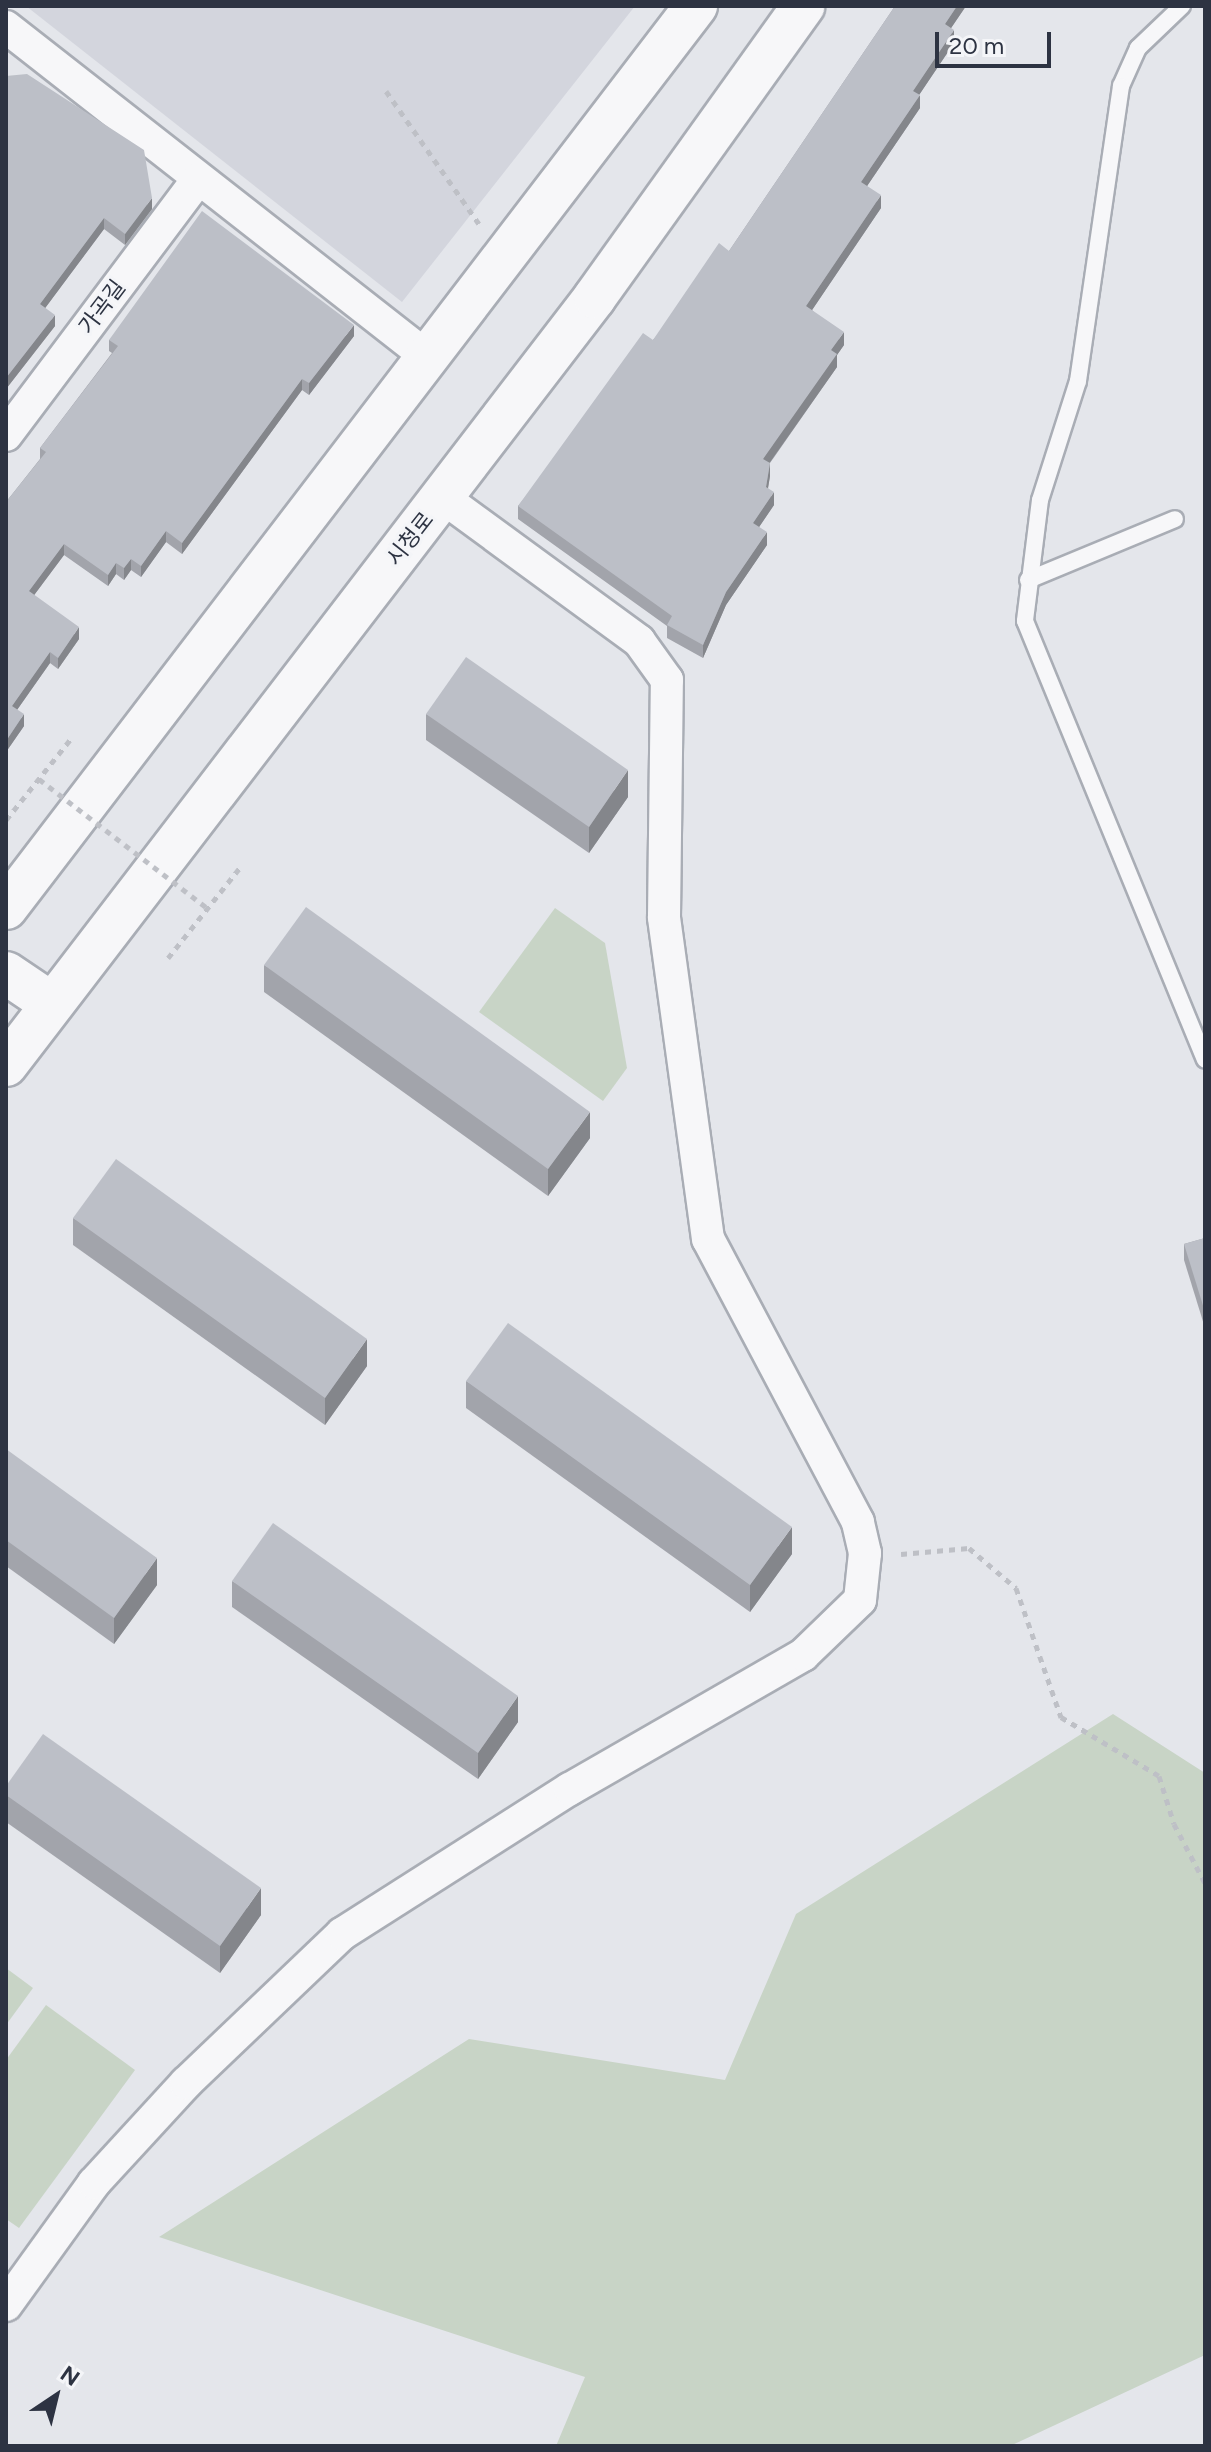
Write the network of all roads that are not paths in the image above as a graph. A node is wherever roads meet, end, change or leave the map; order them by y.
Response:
1 (696, 6) edge
2 (803, 6) edge
3 (1182, 6) edge
4 (7, 30) edge
5 (198, 179) junction
6 (430, 359) junction
7 (6, 435) edge
8 (442, 497) junction
9 (1175, 519) dead end
10 (1028, 580) junction
11 (6, 908) edge
12 (6, 973) edge
13 (52, 1004) junction
14 (1205, 1060) edge
15 (6, 1065) edge
16 (6, 2305) edge

1 - 6 street
2 - 8 street, 시청로
3 - 10 lane
4 - 5 street
5 - 6 street
5 - 7 street, 가곡길
6 - 11 street
8 - 13 street, 시청로
8 - 16 street
9 - 10 lane
10 - 14 lane
12 - 13 street
13 - 15 street, 시청로

